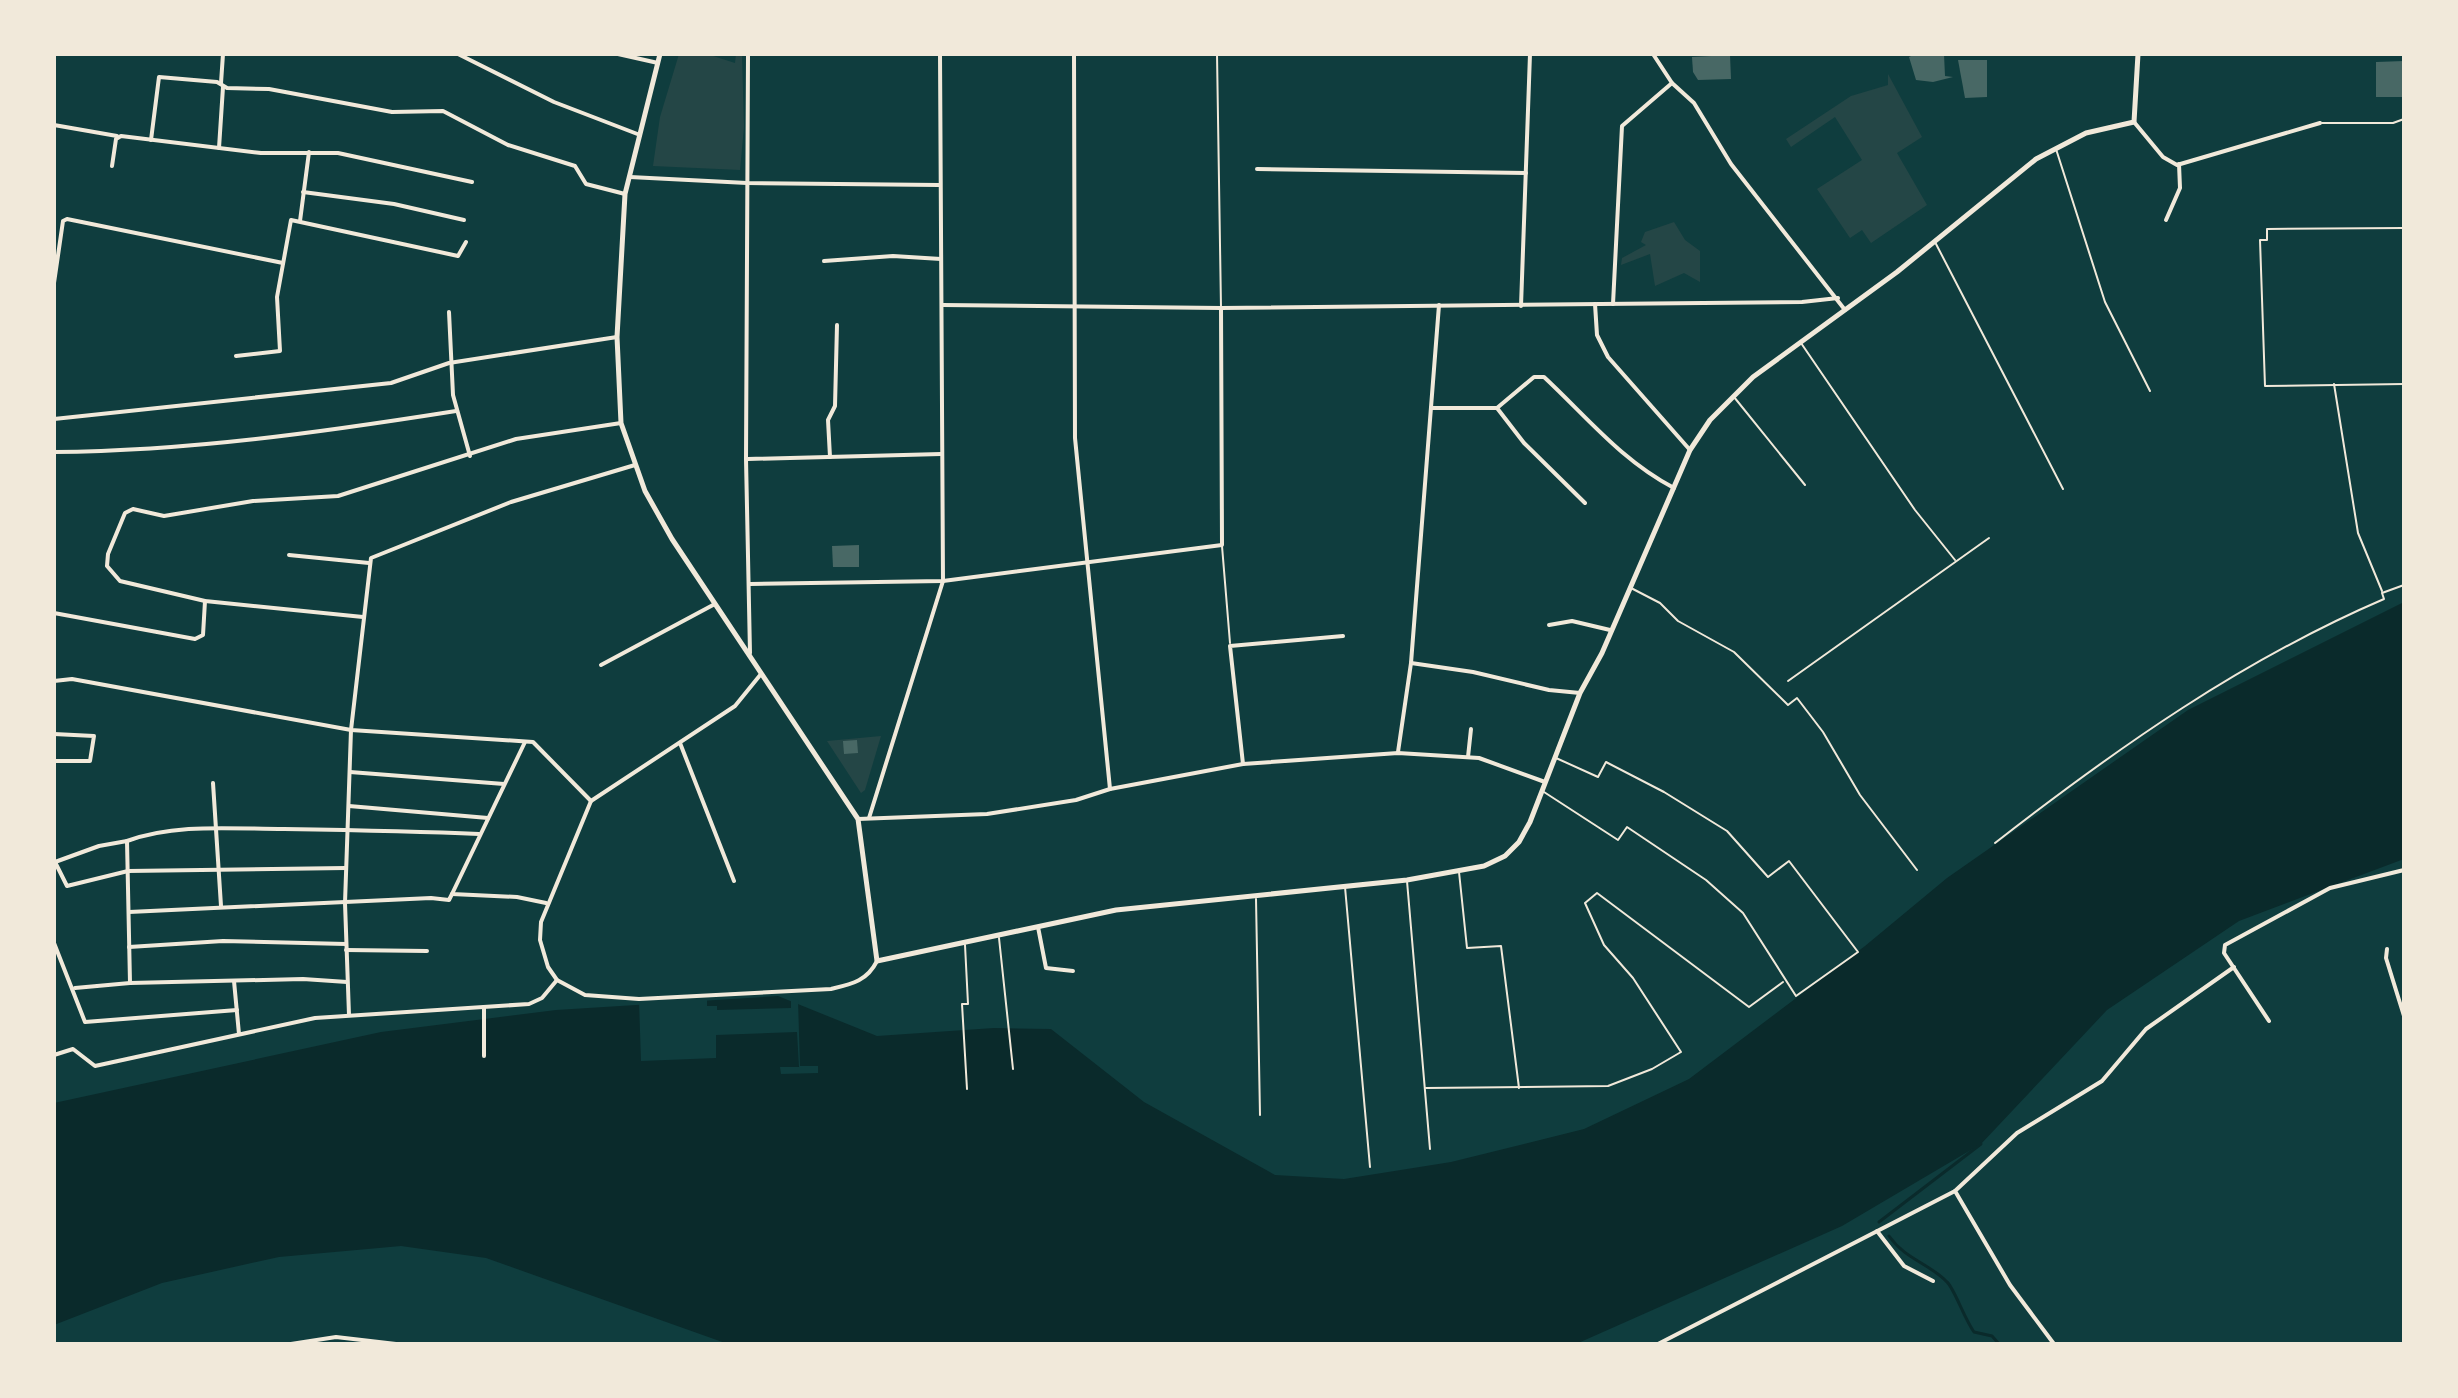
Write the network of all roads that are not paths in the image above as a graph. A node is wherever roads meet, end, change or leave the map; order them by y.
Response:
1 (223, 54) edge
2 (458, 54) edge
3 (618, 54) edge
4 (660, 54) edge
5 (748, 54) edge
6 (940, 54) edge
7 (1074, 54) edge
8 (1217, 54) edge
9 (1530, 54) edge
10 (1653, 54) edge
11 (2138, 54) edge
12 (658, 63) junction
13 (1672, 83) junction
14 (222, 85) junction
15 (2404, 119) edge
16 (2134, 122) junction
17 (2320, 123) joint
18 (54, 125) edge
19 (640, 135) junction
20 (117, 136) junction
21 (151, 140) junction
22 (219, 148) junction
23 (2056, 148) junction
24 (309, 152) junction
25 (2179, 164) junction
26 (112, 166) dead end
27 (1257, 169) dead end
28 (1526, 173) junction
29 (630, 177) junction
30 (472, 182) dead end
31 (747, 183) junction
32 (939, 185) junction
33 (303, 192) junction
34 (625, 194) junction
35 (464, 220) dead end
36 (2166, 220) dead end
37 (300, 221) junction
38 (2404, 228) edge
39 (1934, 241) junction
40 (466, 242) dead end
41 (941, 259) junction
42 (824, 261) dead end
43 (283, 263) junction
44 (54, 283) edge
45 (1838, 298) junction
46 (1595, 304) junction
47 (1613, 304) junction
48 (942, 305) junction
49 (1439, 305) junction
50 (1077, 306) junction
51 (1521, 306) junction
52 (1221, 308) junction
53 (1845, 310) junction
54 (449, 312) dead end
55 (837, 325) dead end
56 (617, 337) junction
57 (1801, 343) junction
58 (236, 356) dead end
59 (449, 363) junction
60 (2334, 384) junction
61 (2404, 384) edge
62 (2150, 391) dead end
63 (1733, 396) junction
64 (1431, 408) junction
65 (1497, 408) junction
66 (456, 411) junction
67 (54, 419) edge
68 (621, 423) junction
69 (1690, 450) junction
70 (54, 452) edge
71 (941, 454) junction
72 (470, 456) junction
73 (830, 457) junction
74 (746, 459) junction
75 (635, 465) junction
76 (1805, 485) dead end
77 (1674, 488) junction
78 (2063, 489) dead end
79 (1585, 503) dead end
80 (1989, 538) dead end
81 (1222, 545) junction
82 (289, 555) dead end
83 (1955, 560) junction
84 (369, 563) junction
85 (1086, 564) junction
86 (943, 581) junction
87 (750, 584) junction
88 (2404, 585) edge
89 (1630, 587) junction
90 (2382, 593) junction
91 (205, 601) junction
92 (713, 605) junction
93 (54, 613) edge
94 (363, 617) junction
95 (1549, 625) dead end
96 (1610, 630) junction
97 (1343, 636) dead end
98 (1230, 646) junction
99 (750, 656) junction
100 (1411, 663) junction
101 (601, 665) dead end
102 (761, 674) junction
103 (54, 681) edge
104 (1788, 681) dead end
105 (1580, 693) junction
106 (1471, 729) dead end
107 (351, 730) junction
108 (54, 734) edge
109 (525, 742) junction
110 (680, 743) junction
111 (1398, 753) junction
112 (1468, 757) junction
113 (1556, 758) junction
114 (54, 761) edge
115 (1243, 764) junction
116 (350, 772) junction
117 (1547, 782) junction
118 (213, 783) dead end
119 (504, 784) junction
120 (1110, 789) junction
121 (1543, 792) junction
122 (591, 801) junction
123 (349, 806) junction
124 (488, 818) junction
125 (869, 818) junction
126 (858, 819) junction
127 (215, 829) junction
128 (348, 830) junction
129 (479, 834) junction
130 (127, 841) junction
131 (1995, 843) dead end
132 (54, 862) edge
133 (218, 867) junction
134 (346, 868) junction
135 (1917, 870) dead end
136 (2404, 870) edge
137 (128, 871) junction
138 (1459, 871) junction
139 (1407, 880) junction
140 (734, 881) dead end
141 (1345, 885) junction
142 (452, 894) junction
143 (1256, 898) junction
144 (345, 903) junction
145 (546, 903) junction
146 (221, 906) junction
147 (129, 912) junction
148 (1038, 927) junction
149 (999, 937) junction
150 (54, 943) edge
151 (965, 945) junction
152 (129, 947) junction
153 (346, 947) junction
154 (2387, 949) dead end
155 (427, 951) dead end
156 (877, 961) junction
157 (2234, 967) junction
158 (1073, 971) dead end
159 (557, 980) junction
160 (234, 981) junction
161 (1784, 981) junction
162 (347, 982) junction
163 (130, 983) junction
164 (75, 988) junction
165 (484, 1006) junction
166 (237, 1010) junction
167 (349, 1015) junction
168 (2404, 1016) edge
169 (2269, 1021) dead end
170 (239, 1035) junction
171 (54, 1055) edge
172 (484, 1056) dead end
173 (1013, 1069) dead end
174 (1426, 1088) junction
175 (967, 1089) dead end
176 (1519, 1089) junction
177 (1260, 1115) dead end
178 (1430, 1149) dead end
179 (1370, 1167) dead end
180 (1955, 1191) junction
181 (1877, 1231) junction
182 (1933, 1281) dead end
183 (291, 1344) edge
184 (396, 1344) edge
185 (1658, 1344) edge
186 (2054, 1344) edge

1 - 14 street
2 - 19 street
3 - 12 street
4 - 12 street
5 - 31 street
6 - 32 street
7 - 50 street
8 - 52 lane
9 - 28 street
10 - 13 street
11 - 16 street
12 - 19 street
13 - 45 street
13 - 47 street
14 - 21 street
14 - 22 street
14 - 34 street
15 - 17 lane
16 - 23 street
16 - 25 street
17 - 25 street
18 - 20 street
19 - 29 street
20 - 21 street
20 - 26 street
21 - 22 street
22 - 24 street
23 - 39 street
23 - 62 lane
24 - 30 street
24 - 33 street
25 - 36 street
27 - 28 street
28 - 51 street
29 - 31 street
29 - 34 street
31 - 32 street
31 - 74 street
32 - 41 street
33 - 35 street
33 - 37 street
34 - 56 street
37 - 40 street
37 - 43 street
38 - 60 lane
39 - 53 street
39 - 78 lane
41 - 42 street
41 - 48 street
43 - 44 street
43 - 58 street
45 - 47 street
45 - 53 street
46 - 47 street
46 - 51 street
46 - 69 street
48 - 50 street
48 - 71 street
49 - 51 street
49 - 52 street
49 - 64 street
50 - 52 street
50 - 85 street
52 - 81 street
53 - 57 street
54 - 59 street
55 - 73 street
56 - 59 street
56 - 68 street
57 - 63 street
57 - 83 lane
59 - 66 street
59 - 67 street
60 - 61 lane
60 - 90 lane
63 - 69 street
63 - 76 lane
64 - 65 street
64 - 100 street
65 - 77 street
65 - 79 street
66 - 70 street
66 - 72 street
68 - 72 street
68 - 75 street
69 - 77 street
71 - 73 street
71 - 86 street
72 - 91 street
73 - 74 street
74 - 87 street
75 - 84 street
75 - 92 street
77 - 89 street
80 - 83 lane
81 - 85 street
81 - 98 lane
82 - 84 street
83 - 104 lane
84 - 94 street
85 - 86 street
85 - 120 street
86 - 87 street
86 - 125 street
87 - 99 street
88 - 90 lane
89 - 96 street
89 - 135 lane
90 - 131 lane
91 - 93 street
91 - 94 street
92 - 99 street
92 - 101 street
94 - 107 street
95 - 96 street
96 - 105 street
97 - 98 street
98 - 115 street
99 - 102 street
100 - 105 street
100 - 111 street
102 - 110 street
102 - 126 street
103 - 107 street
105 - 113 street
106 - 112 street
107 - 109 street
107 - 116 street
108 - 114 street
109 - 119 street
109 - 122 street
110 - 122 street
110 - 140 street
111 - 112 street
111 - 115 street
112 - 117 street
113 - 117 street
113 - 161 lane
115 - 120 street
116 - 119 street
116 - 123 street
117 - 121 street
118 - 127 street
119 - 124 street
120 - 125 street
121 - 138 street
121 - 161 lane
122 - 145 street
123 - 124 street
123 - 128 street
124 - 129 street
125 - 126 street
126 - 156 street
127 - 128 street
127 - 130 street
127 - 133 street
128 - 129 street
128 - 134 street
129 - 142 street
130 - 132 street
130 - 137 street
132 - 137 street
133 - 134 street
133 - 137 street
133 - 146 street
134 - 144 street
136 - 157 street
137 - 147 street
138 - 139 street
138 - 176 lane
139 - 141 street
139 - 174 lane
141 - 143 street
141 - 179 lane
142 - 144 street
142 - 145 street
143 - 148 street
143 - 177 lane
144 - 146 street
144 - 153 street
145 - 159 street
146 - 147 street
147 - 152 street
148 - 149 street
148 - 158 street
149 - 151 street
149 - 173 lane
150 - 164 street
151 - 156 street
151 - 175 lane
152 - 153 street
152 - 163 street
153 - 155 street
153 - 162 street
154 - 168 street
156 - 159 street
157 - 169 street
157 - 180 street
159 - 165 street
160 - 162 street
160 - 163 street
160 - 166 street
161 - 176 lane
162 - 167 street
163 - 164 street
164 - 166 street
165 - 167 street
165 - 172 street
166 - 170 street
167 - 170 street
170 - 171 street
174 - 176 lane
174 - 178 lane
180 - 181 street
180 - 186 street
181 - 182 street
181 - 185 street
183 - 184 street

